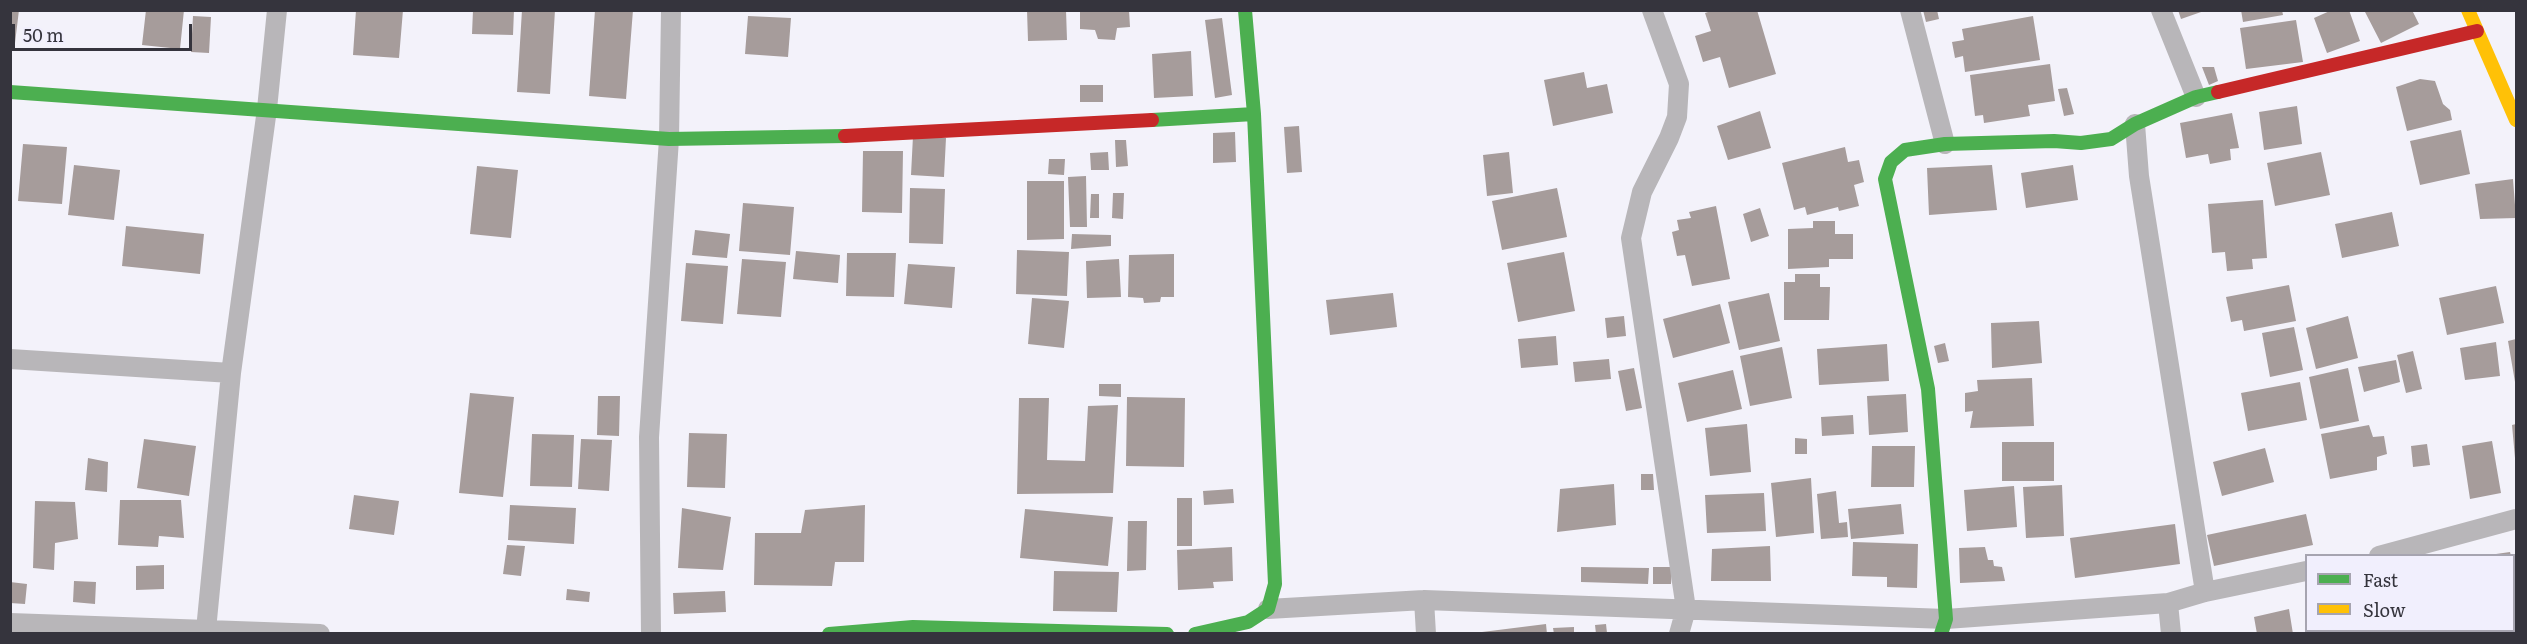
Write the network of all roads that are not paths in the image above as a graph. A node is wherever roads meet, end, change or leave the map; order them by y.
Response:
1 (277, 10) edge
2 (671, 10) edge
3 (1245, 10) edge
4 (1652, 10) edge
5 (1910, 10) edge
6 (2161, 10) edge
7 (2468, 10) edge
8 (2477, 31) junction
9 (10, 92) edge
10 (2196, 97) junction
11 (267, 109) junction
12 (1254, 114) junction
13 (2517, 120) edge
14 (2135, 124) junction
15 (669, 139) junction
16 (1946, 144) junction
17 (10, 359) edge
18 (231, 373) junction
19 (2517, 519) edge
20 (2410, 552) edge
21 (2389, 554) edge
22 (2305, 571) edge
23 (2205, 592) junction
24 (1424, 600) junction
25 (2168, 603) junction
26 (1268, 609) junction
27 (1686, 609) junction
28 (10, 623) edge
29 (1944, 626) edge
30 (114, 630) edge
31 (206, 630) junction
32 (913, 630) edge
33 (320, 633) edge
34 (651, 633) edge
35 (829, 633) edge
36 (1167, 633) edge
37 (1195, 633) edge
38 (1425, 633) edge
39 (1679, 633) edge
40 (2171, 633) edge

1 - 11 street
2 - 15 street
3 - 12 street
4 - 27 street
5 - 16 street
6 - 10 street
7 - 8 street
8 - 10 street
8 - 13 street
9 - 11 street
10 - 14 street
11 - 15 street
11 - 18 street
12 - 15 street
12 - 26 street
14 - 16 street
14 - 23 street
15 - 34 street
16 - 29 street
17 - 18 street
18 - 31 street
19 - 20 street
20 - 21 street
22 - 23 street
23 - 25 street
24 - 26 street
24 - 27 street
24 - 38 street
25 - 29 street
25 - 40 street
26 - 37 street
27 - 29 street
27 - 39 street
28 - 30 street
30 - 31 street
31 - 33 street
32 - 35 street
32 - 36 street

